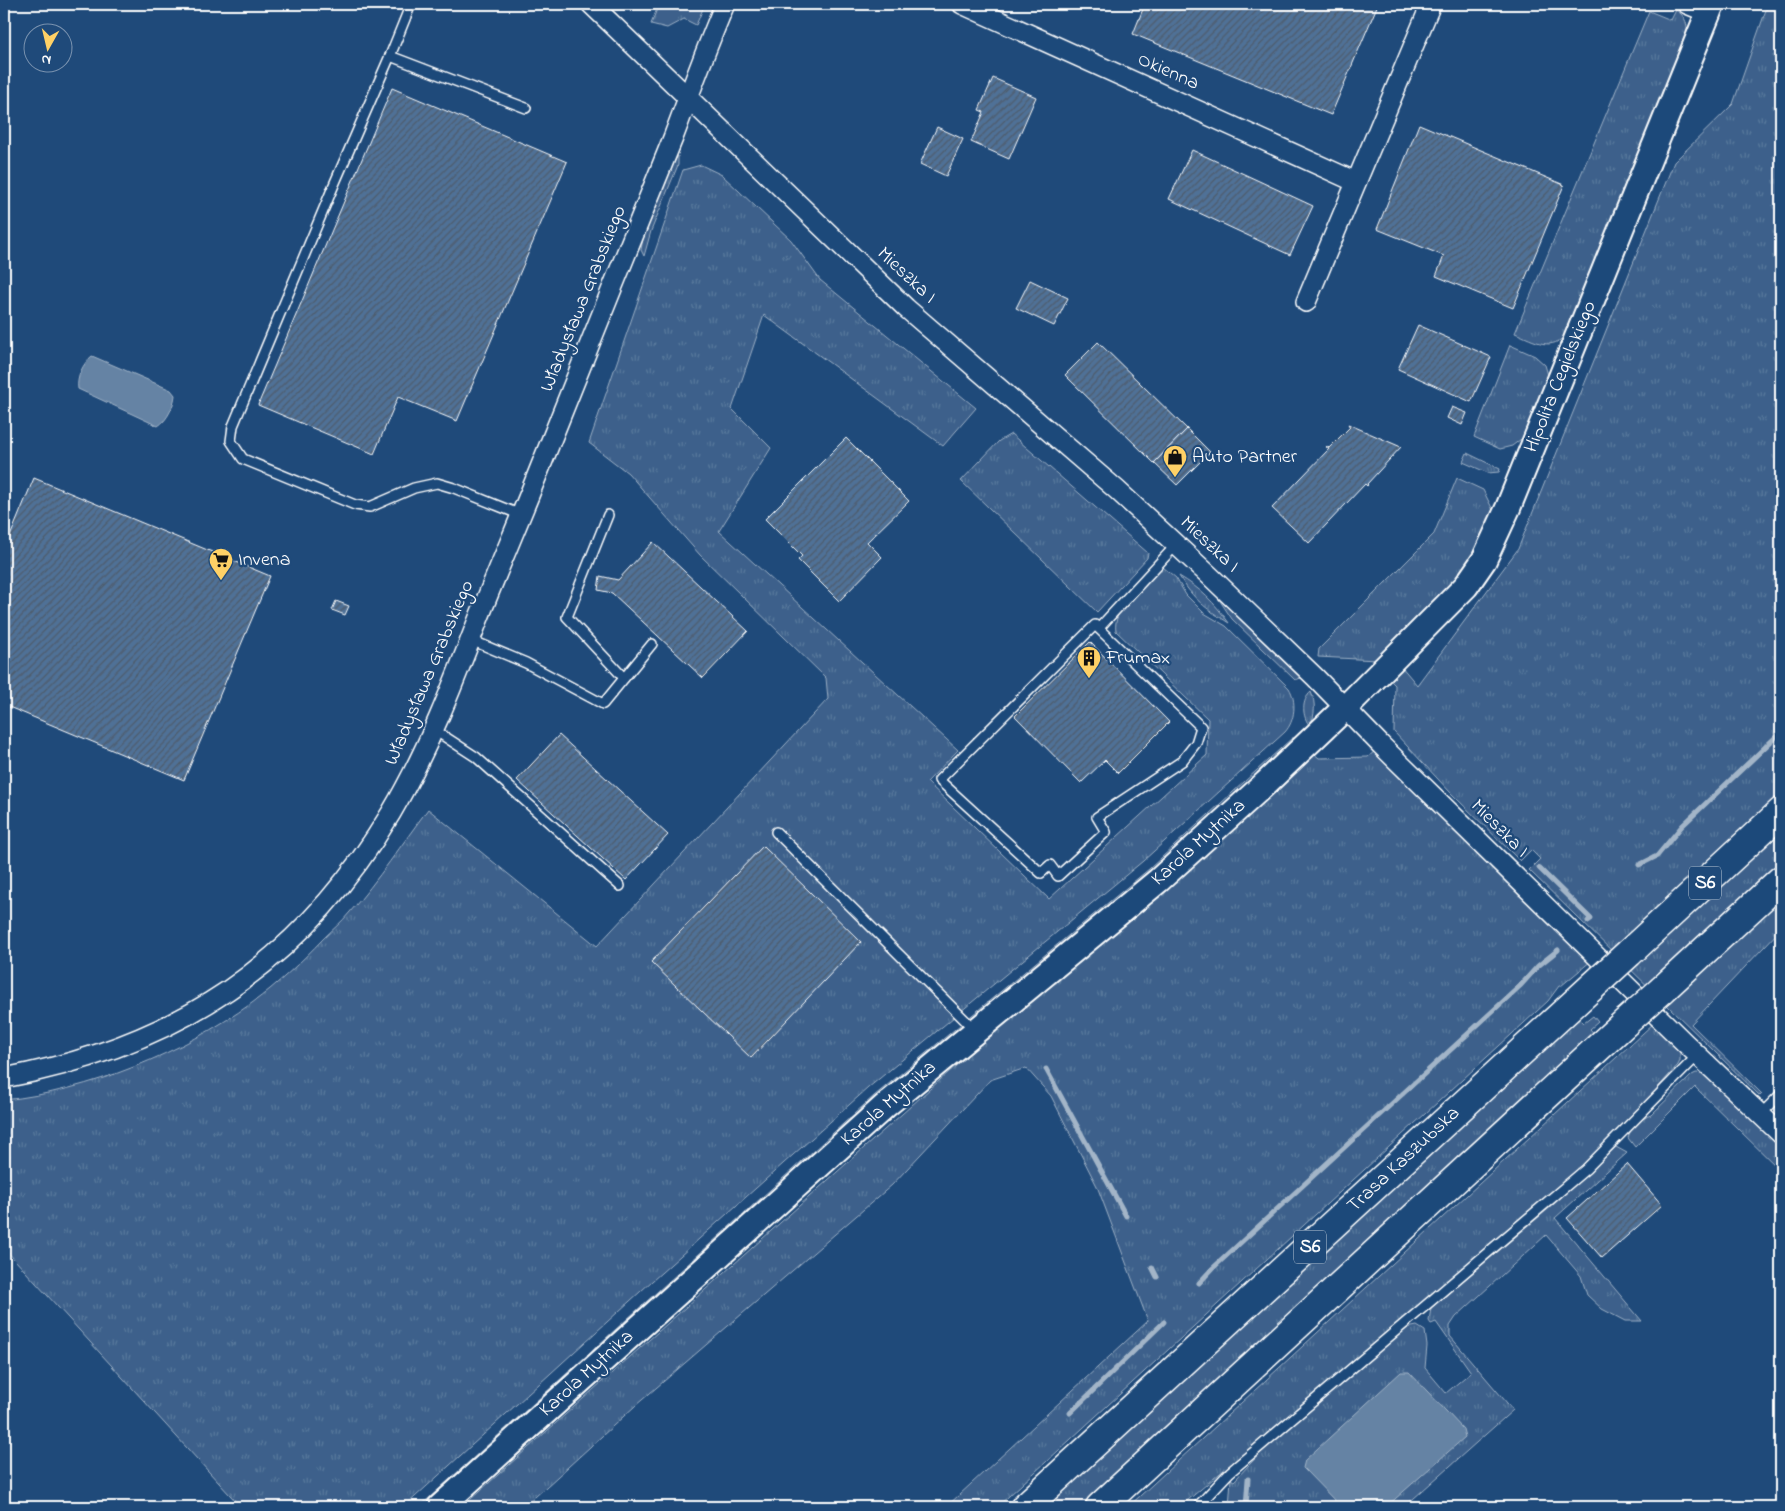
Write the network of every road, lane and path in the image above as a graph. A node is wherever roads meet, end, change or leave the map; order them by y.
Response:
1 (411, 4) edge
2 (591, 4) edge
3 (725, 4) edge
4 (962, 4) edge
5 (1431, 4) edge
6 (1687, 4) edge
7 (1710, 8) edge
8 (390, 56) junction
9 (688, 99) junction
10 (526, 108) dead end
11 (1356, 182) junction
12 (1306, 302) dead end
13 (521, 515) junction
14 (608, 515) dead end
15 (1176, 545) junction
16 (1099, 628) junction
17 (471, 640) junction
18 (652, 644) dead end
19 (624, 678) junction
20 (1345, 708) junction
21 (433, 729) junction
22 (1781, 812) edge
23 (776, 832) dead end
24 (1781, 880) edge
25 (620, 886) dead end
26 (976, 1031) junction
27 (1698, 1055) junction
28 (4, 1078) edge
29 (1781, 1094) edge
30 (1760, 1115) junction
31 (1781, 1134) edge
32 (440, 1507) edge
33 (1026, 1507) edge
34 (1100, 1507) edge
35 (1197, 1507) edge

1 - 8 lane
2 - 9 street, Mieszka I
3 - 9 street, Władysława Grabskiego
4 - 11 street, Okienna
5 - 11 street
6 - 7 street
7 - 20 street, Hipolita Cegielskiego
8 - 10 lane
8 - 13 lane
9 - 13 street, Władysława Grabskiego
9 - 15 street, Mieszka I
11 - 12 street
13 - 17 street, Władysława Grabskiego
14 - 19 lane
15 - 16 lane
15 - 20 street, Mieszka I
16 - 16 lane
17 - 19 lane
17 - 21 street, Władysława Grabskiego
18 - 19 lane
20 - 26 street, Karola Mytnika
20 - 27 street, Mieszka I
21 - 25 lane
21 - 28 street, Władysława Grabskiego
22 - 33 highway, Trasa Kaszubska / S6, bridge
23 - 26 lane
24 - 34 highway, S6, bridge
26 - 32 street, Karola Mytnika
27 - 30 street, Mieszka I
27 - 35 lane
29 - 30 lane
30 - 31 street, Mieszka I

